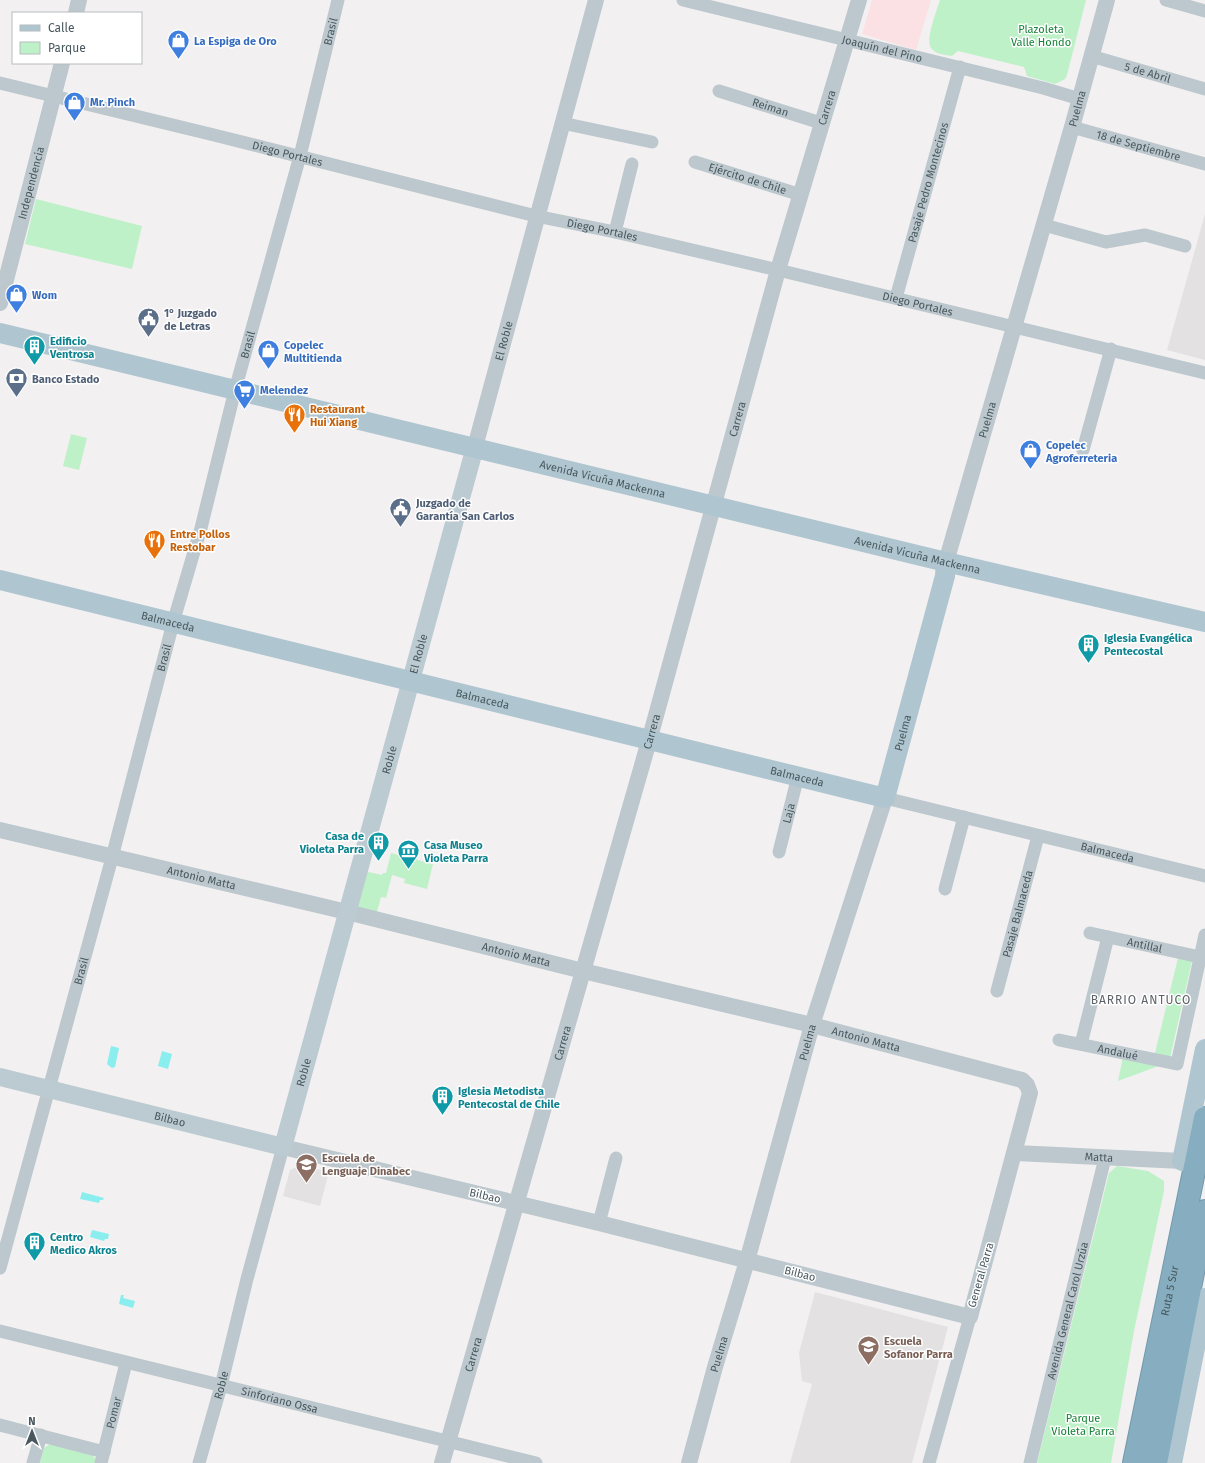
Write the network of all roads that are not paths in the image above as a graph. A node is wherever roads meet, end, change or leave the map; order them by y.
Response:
1 (79, 0) edge
2 (338, 0) edge
3 (596, 0) edge
4 (683, 0) edge
5 (859, 0) edge
6 (1107, 0) edge
7 (1166, 0) edge
8 (1205, 11) edge
9 (76, 12) edge
10 (847, 40) junction
11 (1091, 56) junction
12 (62, 64) edge
13 (960, 67) junction
14 (0, 83) edge
15 (1205, 89) edge
16 (719, 91) dead end
17 (54, 96) junction
18 (1080, 99) junction
19 (562, 123) junction
20 (821, 123) junction
21 (1072, 127) junction
22 (652, 142) dead end
23 (300, 156) junction
24 (695, 162) dead end
25 (632, 164) dead end
26 (1205, 164) edge
27 (801, 195) junction
28 (536, 216) junction
29 (1044, 225) junction
30 (615, 232) junction
31 (1185, 246) dead end
32 (778, 270) junction
33 (896, 298) junction
34 (0, 303) edge
35 (1014, 326) junction
36 (0, 333) edge
37 (1111, 349) junction
38 (1205, 373) edge
39 (235, 390) junction
40 (475, 447) junction
41 (1083, 450) dead end
42 (714, 505) junction
43 (946, 562) junction
44 (0, 580) edge
45 (173, 622) junction
46 (1205, 622) edge
47 (411, 682) junction
48 (649, 741) junction
49 (798, 776) junction
50 (885, 798) junction
51 (964, 817) junction
52 (0, 830) edge
53 (1038, 836) junction
54 (779, 852) dead end
55 (112, 856) junction
56 (1205, 876) edge
57 (945, 889) dead end
58 (347, 912) junction
59 (1090, 933) dead end
60 (1205, 935) edge
61 (1108, 937) junction
62 (1200, 957) junction
63 (583, 971) junction
64 (997, 992) dead end
65 (812, 1025) junction
66 (1059, 1040) dead end
67 (1081, 1044) junction
68 (1205, 1049) edge
69 (0, 1077) edge
70 (1029, 1088) joint
71 (49, 1089) junction
72 (1205, 1118) edge
73 (283, 1147) junction
74 (1015, 1153) junction
75 (616, 1158) dead end
76 (1105, 1158) junction
77 (1182, 1161) junction
78 (516, 1203) junction
79 (1205, 1211) edge
80 (600, 1223) junction
81 (747, 1261) junction
82 (0, 1268) edge
83 (1205, 1298) edge
84 (970, 1317) junction
85 (0, 1331) edge
86 (126, 1363) junction
87 (221, 1386) junction
88 (0, 1425) edge
89 (41, 1435) junction
90 (448, 1441) junction
91 (103, 1457) edge
92 (33, 1463) edge
93 (199, 1463) edge
94 (442, 1463) edge
95 (536, 1463) edge
96 (689, 1463) edge
97 (930, 1463) edge
98 (1030, 1463) edge
99 (1134, 1463) edge
100 (1156, 1463) edge
101 (1172, 1463) edge

1 - 9 street
2 - 23 street, Brasil
3 - 19 street, El Roble
4 - 10 street, Joaquín del Pino
5 - 10 street, Carrera
6 - 11 street, Puelma
7 - 8 street
10 - 13 street, Joaquín del Pino
10 - 20 street, Carrera
11 - 15 street, 5 de Abril
11 - 18 street, Puelma
12 - 17 street, Independencia
13 - 18 street, Joaquín del Pino
13 - 33 street, Pasaje Pedro Montecinos
14 - 17 street, Diego Portales
16 - 20 street, Reiman
17 - 23 street, Diego Portales
17 - 34 street, Independencia
18 - 21 street, Puelma
19 - 22 street
19 - 28 street, El Roble
20 - 27 street, Carrera
21 - 26 street, 18 de Septiembre
21 - 29 street, Puelma
23 - 28 street, Diego Portales
23 - 39 street, Brasil
24 - 27 street, Ejército de Chile
25 - 30 street
27 - 32 street, Carrera
28 - 30 street, Diego Portales
28 - 40 street, El Roble
29 - 31 street
29 - 35 street, Puelma
30 - 32 street, Diego Portales
32 - 33 street, Diego Portales
32 - 42 street, Carrera
33 - 35 street, Diego Portales
35 - 37 street, Diego Portales
35 - 43 street, Puelma
36 - 39 main road, Avenida Vicuña Mackenna
37 - 38 street, Diego Portales
37 - 41 street
39 - 40 main road, Avenida Vicuña Mackenna
39 - 45 street, Brasil
40 - 42 main road, Avenida Vicuña Mackenna
40 - 47 main road, El Roble
42 - 43 main road, Avenida Vicuña Mackenna
42 - 48 street, Carrera
43 - 46 main road, Avenida Vicuña Mackenna
43 - 50 main road, Puelma
44 - 45 main road, Balmaceda
45 - 47 main road, Balmaceda
45 - 55 street, Brasil
47 - 48 main road, Balmaceda
47 - 58 main road, Roble
48 - 49 main road, Balmaceda
48 - 63 street, Carrera
49 - 50 main road, Balmaceda
49 - 54 street, Laja
50 - 51 street, Balmaceda
50 - 65 street, Puelma
51 - 53 street, Balmaceda
51 - 57 street
52 - 55 street, Antonio Matta
53 - 56 street, Balmaceda
53 - 64 street, Pasaje Balmaceda
55 - 58 street, Antonio Matta
55 - 71 street, Brasil
58 - 63 street, Antonio Matta
58 - 73 main road, Roble
59 - 61 street, Antillal
60 - 62 street
61 - 62 street, Antillal
61 - 67 street
62 - 67 street, Andalué
63 - 65 street, Antonio Matta
63 - 78 street, Carrera
65 - 70 street, Antonio Matta
65 - 81 street, Puelma
66 - 67 street, Andalué
68 - 77 main road
69 - 71 main road, Bilbao
70 - 74 street, General Parra
71 - 73 main road, Bilbao
71 - 82 street, Brasil
72 - 99 highway, Ruta 5 Sur
73 - 78 street, Bilbao
73 - 87 street, Roble
74 - 76 street, Matta
74 - 84 street, General Parra
75 - 80 street
76 - 77 street, Matta
76 - 98 street, Avenida General Carol Urzúa
77 - 99 highway
78 - 80 street, Bilbao
78 - 90 street, Carrera
79 - 100 highway, Ruta 5 Sur
80 - 81 street, Bilbao
81 - 84 street, Bilbao
81 - 96 street, Puelma
83 - 101 main road
84 - 97 street, General Parra
85 - 86 street, Sinforiano Ossa
86 - 87 street, Sinforiano Ossa
86 - 91 street, Pomar
87 - 90 street, Sinforiano Ossa
87 - 93 street, Roble
88 - 89 street
89 - 91 street
89 - 92 street
90 - 94 street, Carrera
90 - 95 street, Sinforiano Ossa

